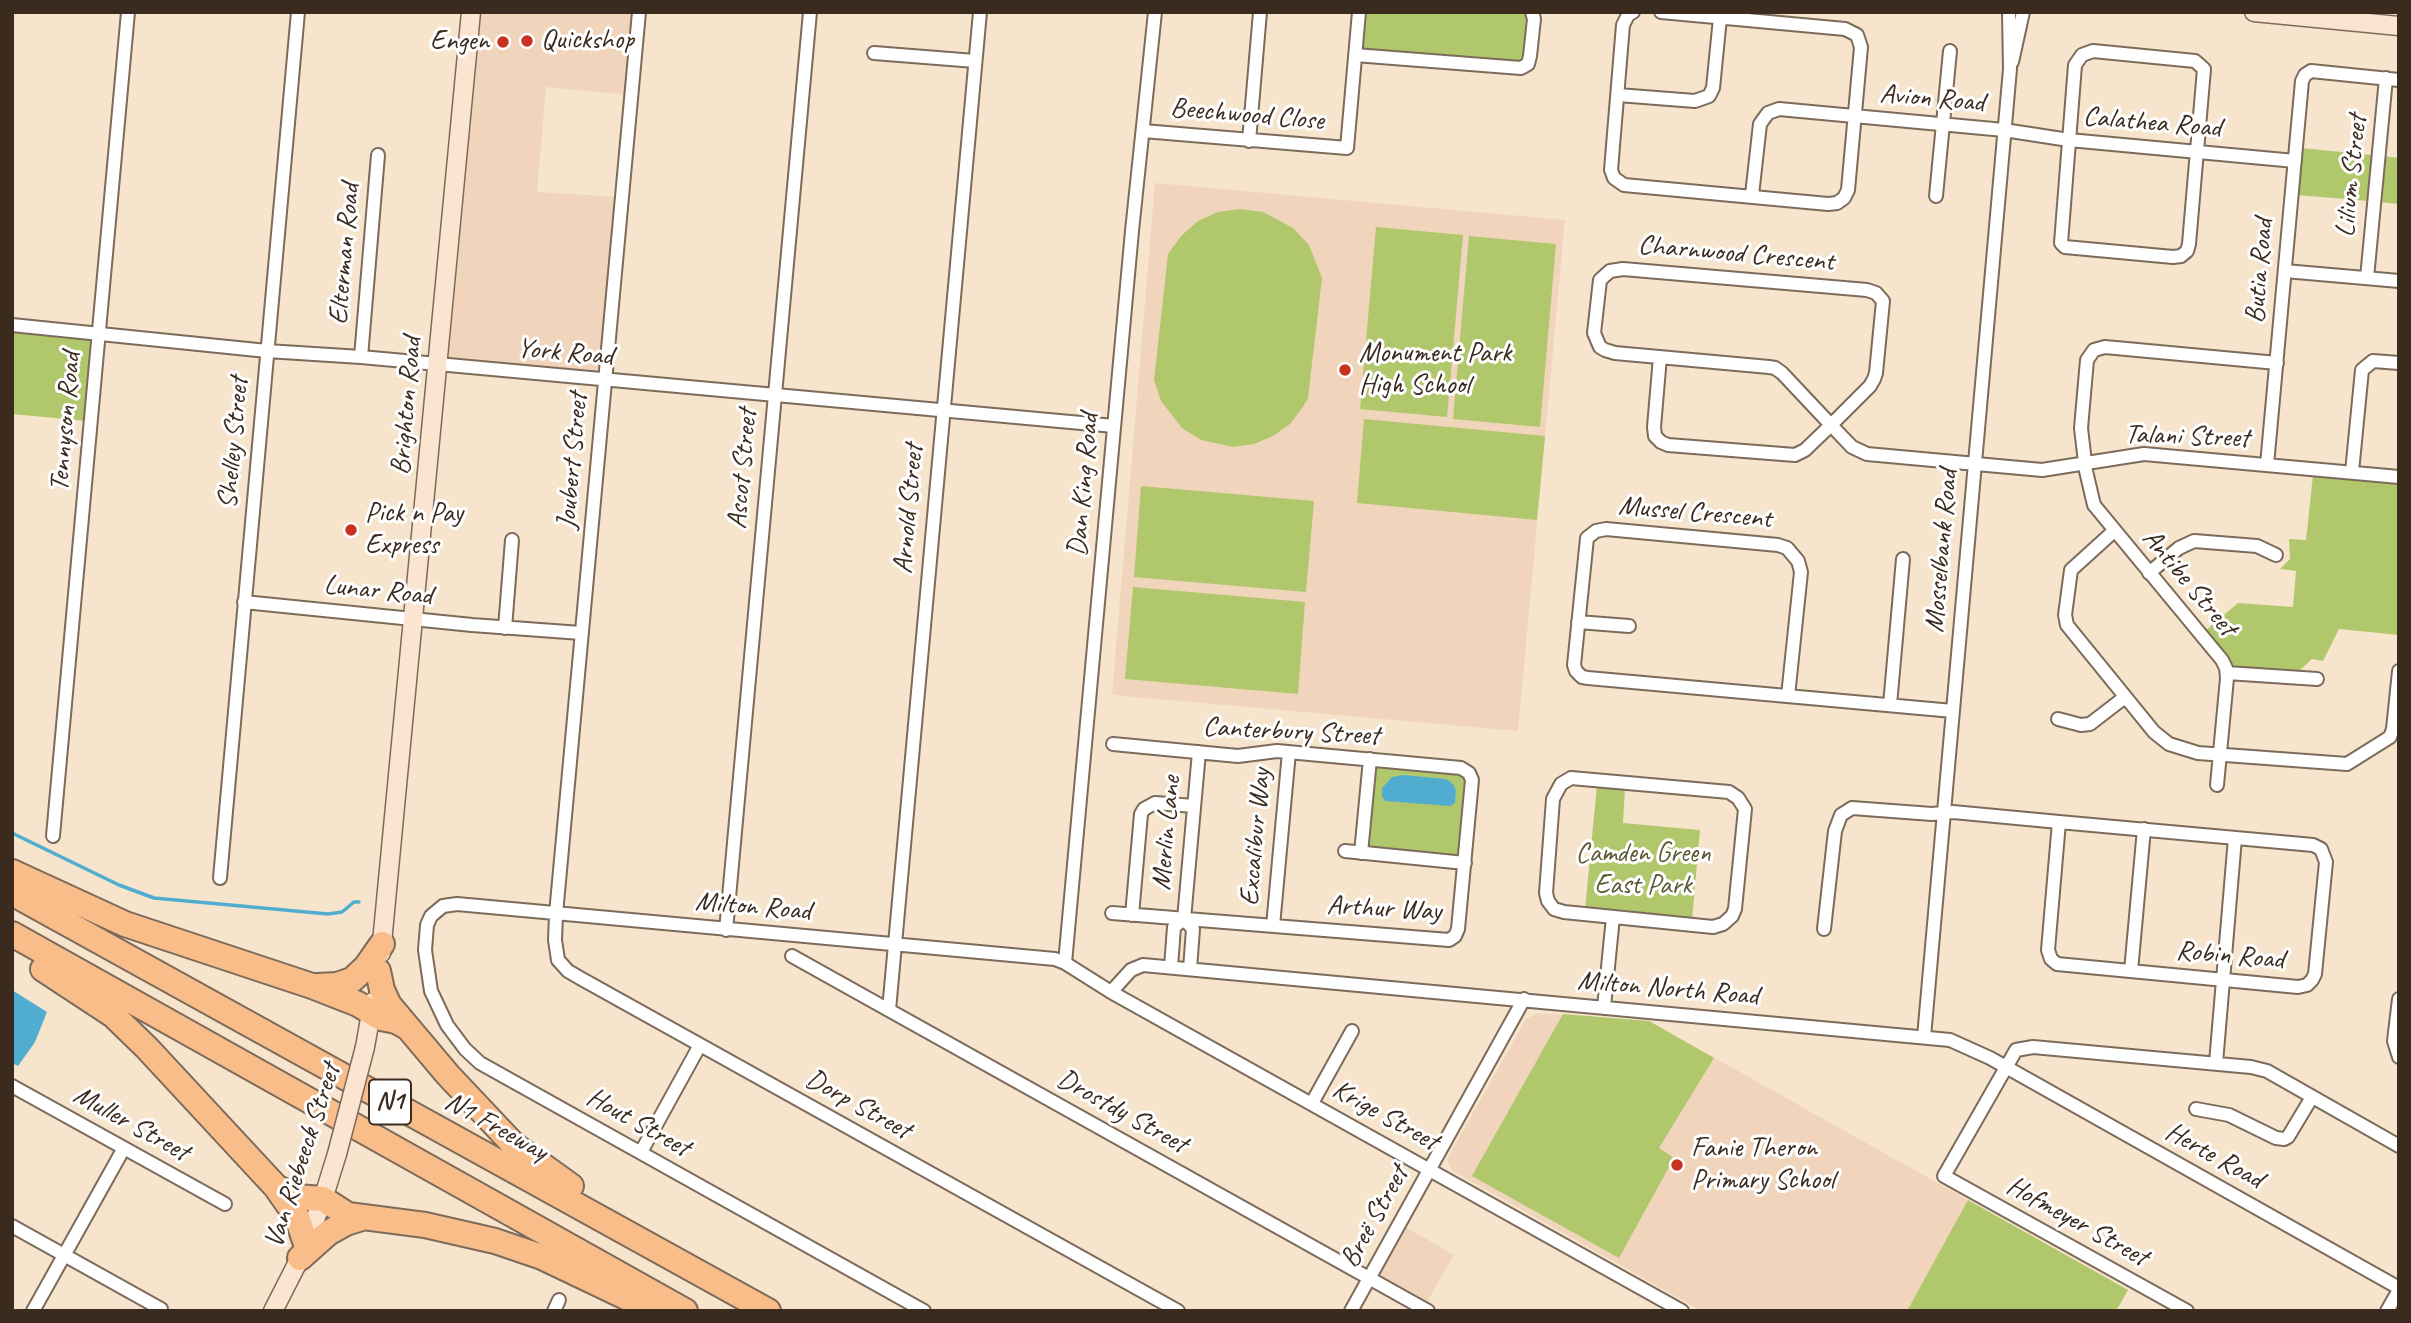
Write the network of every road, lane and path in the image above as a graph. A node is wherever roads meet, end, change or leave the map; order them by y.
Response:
1 (128, 12) edge
2 (298, 12) edge
3 (471, 12) edge
4 (639, 12) edge
5 (810, 12) edge
6 (980, 12) edge
7 (1155, 12) edge
8 (1260, 12) edge
9 (1359, 12) edge
10 (1532, 12) edge
11 (1633, 12) edge
12 (1661, 12) edge
13 (2009, 12) edge
14 (2023, 12) edge
15 (2254, 12) edge
16 (1720, 18) junction
17 (2399, 26) edge
18 (1950, 51) dead end
19 (874, 53) dead end
20 (1355, 55) junction
21 (975, 61) junction
22 (2010, 69) junction
23 (2393, 79) edge
24 (1618, 95) junction
25 (1855, 116) junction
26 (1942, 124) junction
27 (2004, 130) junction
28 (1143, 131) junction
29 (2068, 140) junction
30 (1249, 141) junction
31 (2197, 152) junction
32 (379, 155) dead end
33 (2295, 160) junction
34 (1752, 195) junction
35 (1936, 196) dead end
36 (2285, 271) junction
37 (2367, 278) junction
38 (2399, 281) edge
39 (12, 325) edge
40 (99, 333) junction
41 (267, 351) junction
42 (361, 357) junction
43 (1660, 357) junction
44 (2277, 363) junction
45 (2399, 363) edge
46 (438, 365) junction
47 (605, 381) junction
48 (774, 395) junction
49 (943, 411) junction
50 (1830, 425) junction
51 (1114, 426) junction
52 (2085, 463) junction
53 (1975, 465) junction
54 (2267, 465) junction
55 (2352, 472) junction
56 (2399, 477) edge
57 (2114, 531) junction
58 (512, 540) dead end
59 (2276, 555) dead end
60 (1903, 559) dead end
61 (2149, 573) junction
62 (244, 602) junction
63 (412, 619) junction
64 (1578, 622) junction
65 (1629, 626) dead end
66 (505, 628) junction
67 (581, 633) junction
68 (2399, 671) edge
69 (2227, 673) junction
70 (2317, 679) dead end
71 (1788, 696) junction
72 (2125, 697) junction
73 (1890, 705) junction
74 (1953, 711) junction
75 (2058, 719) dead end
76 (1113, 744) dead end
77 (1199, 752) junction
78 (1289, 752) junction
79 (2220, 754) junction
80 (1370, 759) junction
81 (1466, 770) joint
82 (2217, 785) dead end
83 (1194, 806) junction
84 (1944, 813) junction
85 (2059, 822) junction
86 (2144, 830) junction
87 (53, 836) dead end
88 (2235, 838) junction
89 (1345, 852) dead end
90 (1361, 853) junction
91 (1465, 863) junction
92 (12, 872) edge
93 (220, 878) dead end
94 (12, 893) edge
95 (438, 910) joint
96 (1112, 913) dead end
97 (556, 914) junction
98 (1132, 915) junction
99 (1613, 917) junction
100 (1184, 919) junction
101 (1273, 926) junction
102 (1824, 929) dead end
103 (726, 930) junction
104 (12, 934) edge
105 (382, 944) junction
106 (895, 944) junction
107 (12, 950) edge
108 (792, 956) dead end
109 (1065, 963) junction
110 (1171, 967) junction
111 (1190, 969) junction
112 (378, 971) junction
113 (2131, 971) junction
114 (2223, 980) junction
115 (312, 986) junction
116 (1111, 992) junction
117 (1524, 999) junction
118 (2399, 999) edge
119 (1604, 1007) junction
120 (889, 1010) junction
121 (372, 1013) junction
122 (408, 1028) junction
123 (1352, 1031) dead end
124 (1924, 1037) junction
125 (700, 1045) junction
126 (2399, 1057) edge
127 (2216, 1063) junction
128 (2005, 1068) junction
129 (12, 1086) edge
130 (2312, 1097) junction
131 (1312, 1103) junction
132 (2196, 1109) dead end
133 (2399, 1146) edge
134 (124, 1148) junction
135 (641, 1152) junction
136 (1429, 1169) junction
137 (276, 1188) junction
138 (323, 1199) junction
139 (225, 1204) dead end
140 (362, 1218) junction
141 (12, 1226) edge
142 (303, 1251) junction
143 (64, 1255) junction
144 (1369, 1278) junction
145 (2399, 1289) edge
146 (161, 1309) edge
147 (33, 1311) edge
148 (273, 1311) edge
149 (655, 1311) edge
150 (685, 1311) edge
151 (768, 1311) edge
152 (779, 1311) edge
153 (924, 1311) edge
154 (1178, 1311) edge
155 (1351, 1311) edge
156 (1428, 1311) edge
157 (1682, 1311) edge
158 (2187, 1311) edge
159 (2387, 1311) edge

1 - 40 street, Tennyson Road
2 - 41 street, Shelley Street
3 - 46 main road, Brighton Road
4 - 47 street, Joubert Street
5 - 48 street, Ascot Street
6 - 21 street, Arnold Street
7 - 28 street, Dan King Road
8 - 30 street
9 - 20 street
10 - 20 street
11 - 24 street
12 - 16 street
13 - 22 street, Mosselbank Road
14 - 22 street, Mosselbank Road
15 - 17 main road
16 - 24 street
16 - 25 street
18 - 26 street
19 - 21 street
20 - 30 street, Beechwood Close
21 - 49 street, Arnold Street
22 - 27 street, Mosselbank Road
23 - 33 street, Butia Road
23 - 37 street, Lilium Street
24 - 34 street
25 - 26 street, Avion Road
25 - 34 street, Avion Road
25 - 34 street
26 - 27 street, Avion Road
26 - 35 street
27 - 29 street, Calathea Road
27 - 53 street, Mosselbank Road
28 - 30 street, Beechwood Close
28 - 51 street, Dan King Road
29 - 31 street, Calathea Road
29 - 31 street
29 - 31 street
31 - 33 street, Calathea Road
32 - 42 street, Elterman Road
33 - 36 street, Butia Road
36 - 37 street
36 - 44 street, Butia Road
37 - 38 street
39 - 40 street, York Road
40 - 41 street, York Road
40 - 87 street, Tennyson Road
41 - 42 street, York Road
41 - 62 street, Shelley Street
42 - 46 street, York Road
43 - 50 street, Charnwood Crescent
43 - 50 street
43 - 50 street, Charnwood Crescent
44 - 52 street, Antibe Street
44 - 54 street, Butia Road
45 - 55 street
46 - 47 street, York Road
46 - 63 main road, Brighton Road
47 - 48 street, York Road
47 - 67 street, Joubert Street
48 - 49 street, York Road
48 - 103 street, Ascot Street
49 - 51 street, York Road
49 - 106 street, Arnold Street
50 - 53 street, Talani Street
51 - 109 street, Dan King Road
52 - 53 street, Talani Street
52 - 54 street, Talani Street
52 - 57 street, Antibe Street
53 - 74 street, Mosselbank Road
54 - 55 street, Talani Street
55 - 56 street, Talani Street
57 - 61 street, Antibe Street
57 - 72 street
58 - 66 street
59 - 61 street
60 - 73 street
61 - 69 street, Antibe Street
62 - 63 street, Lunar Road
62 - 93 street, Shelley Street
63 - 66 street, Lunar Road
63 - 105 main road, Brighton Road
64 - 65 street
64 - 71 street, Mussel Crescent
64 - 71 street, Mussel Crescent
66 - 67 street, Lunar Road
67 - 97 street, Joubert Street
68 - 79 street
69 - 70 street
69 - 79 street, Antibe Street
71 - 73 street, Mussel Crescent
72 - 75 street
72 - 79 street
73 - 74 street, Mussel Crescent
74 - 84 street, Mosselbank Road
76 - 77 street, Canterbury Street
77 - 78 street, Canterbury Street
77 - 83 street, Merlin Lane
78 - 80 street, Canterbury Street
78 - 101 street, Excalibur Way
79 - 82 street, Antibe Street
80 - 81 street, Canterbury Street
80 - 90 street
81 - 91 street, Arthur Way
83 - 98 street
83 - 100 street, Merlin Lane
84 - 85 street, Robin Road
84 - 102 street, Robin Road
84 - 124 street, Mosselbank Road
85 - 86 street, Robin Road
85 - 113 street, Robin Road
86 - 88 street, Robin Road
86 - 113 street
88 - 114 street
88 - 114 street, Robin Road
89 - 90 street
90 - 91 street
91 - 101 street, Arthur Way
92 - 115 highway
94 - 151 highway, N1 Freeway / N1
95 - 97 street, Milton Road
95 - 135 street, Hout Street
96 - 98 street, Arthur Way
97 - 103 street, Milton Road
97 - 125 street, Dorp Street
98 - 100 street, Arthur Way
99 - 99 street
99 - 119 street
100 - 101 street, Arthur Way
100 - 110 street, Merlin Lane
100 - 111 street, Merlin Lane
103 - 106 street, Milton Road
104 - 150 highway, N1
105 - 112 main road, Brighton Road
105 - 115 highway
106 - 109 street, Milton Road
106 - 120 street, Arnold Street
107 - 137 highway
108 - 120 street, Drostdy Street
109 - 116 street, Krige Street
110 - 111 street, Milton North Road
110 - 116 street, Milton North Road
111 - 117 street, Milton North Road
112 - 121 main road, Brighton Road
112 - 122 highway
113 - 114 street, Robin Road
114 - 127 street
115 - 121 highway
116 - 131 street, Krige Street
117 - 119 street, Milton North Road
117 - 136 street, Breë Street
118 - 126 street
119 - 124 street, Milton North Road
120 - 144 street, Drostdy Street
121 - 122 highway
121 - 138 main road, Van Riebeeck Street, bridge
122 - 152 highway
123 - 131 street
124 - 128 street, Milton North Road
125 - 135 street
125 - 154 street, Dorp Street
127 - 128 street
127 - 130 street
128 - 145 street, Herte Road
128 - 158 street, Hofmeyer Street
129 - 134 street, Muller Street
130 - 132 street
130 - 133 street
131 - 136 street, Krige Street
134 - 139 street, Muller Street
134 - 143 street
135 - 153 street, Hout Street
136 - 144 street, Breë Street
136 - 157 street, Krige Street
137 - 138 highway
137 - 142 highway
138 - 140 highway
138 - 142 main road, Van Riebeeck Street
140 - 142 highway
140 - 149 highway
141 - 143 street
142 - 148 main road, Van Riebeeck Street
143 - 146 street
143 - 147 street
144 - 155 street, Breë Street
144 - 156 street, Drostdy Street
145 - 159 street

